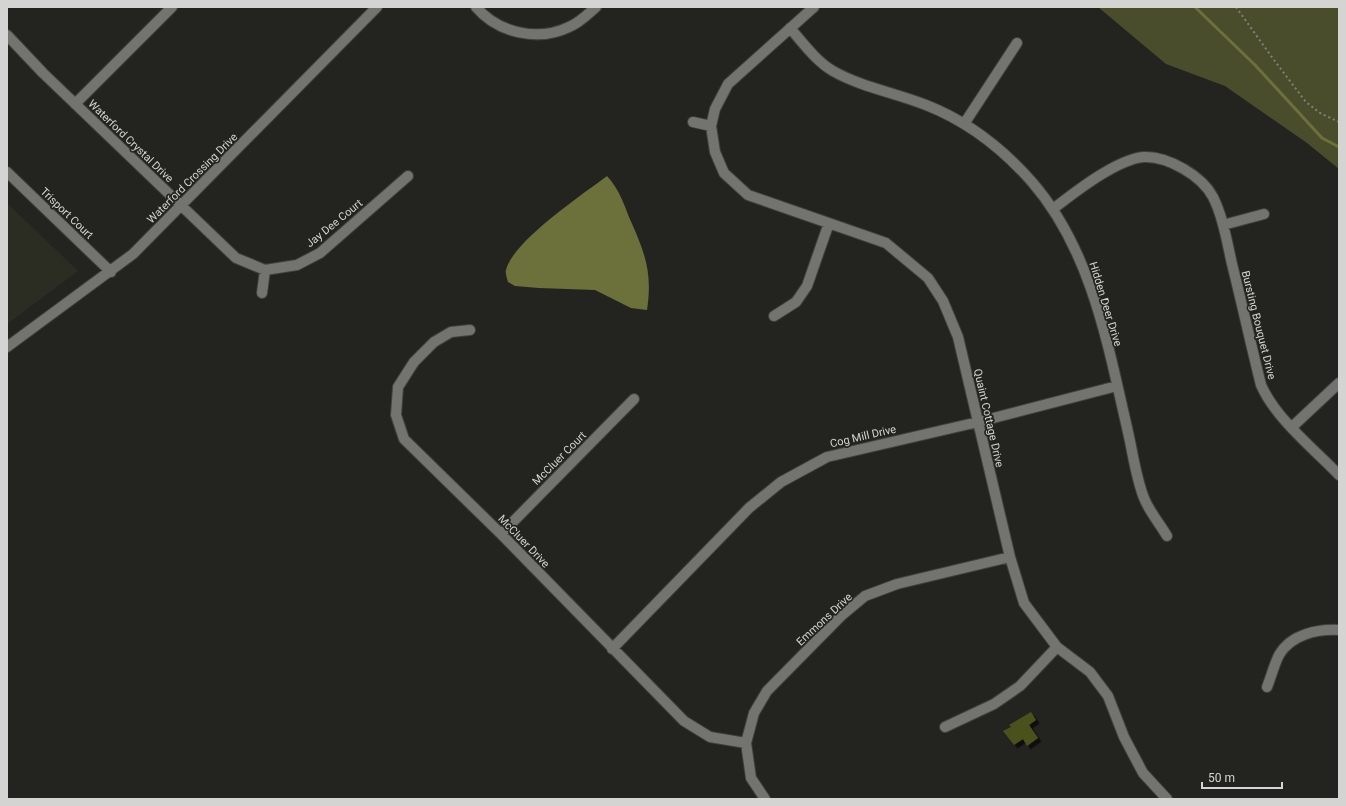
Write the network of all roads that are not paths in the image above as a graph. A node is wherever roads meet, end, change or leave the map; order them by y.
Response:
1 (172, 7) edge
2 (377, 7) edge
3 (476, 7) edge
4 (596, 7) edge
5 (814, 7) edge
6 (790, 28) junction
7 (7, 35) edge
8 (1017, 43) dead end
9 (75, 104) junction
10 (693, 122) dead end
11 (964, 124) junction
12 (711, 126) junction
13 (7, 172) edge
14 (408, 176) dead end
15 (181, 207) junction
16 (1053, 209) junction
17 (1264, 214) dead end
18 (829, 223) junction
19 (1223, 225) junction
20 (265, 270) junction
21 (111, 272) junction
22 (262, 293) dead end
23 (774, 316) dead end
24 (470, 330) dead end
25 (7, 346) edge
26 (1339, 383) edge
27 (1117, 386) junction
28 (634, 399) dead end
29 (978, 422) junction
30 (1292, 427) junction
31 (1339, 475) edge
32 (501, 534) junction
33 (1168, 536) dead end
34 (1010, 557) junction
35 (1339, 630) edge
36 (1057, 647) junction
37 (612, 649) junction
38 (1267, 687) dead end
39 (945, 727) dead end
40 (746, 743) junction
41 (765, 799) edge
42 (1167, 799) edge

1 - 9 street
2 - 15 street, Waterford Crossing Drive
3 - 4 street
5 - 6 street, Quaint Cottage Drive
6 - 11 street, Hidden Deer Drive
6 - 12 street, Quaint Cottage Drive
7 - 9 street, Waterford Crystal Drive
8 - 11 street
9 - 15 street, Waterford Crystal Drive
10 - 12 street
11 - 16 street, Hidden Deer Drive
12 - 18 street, Quaint Cottage Drive
13 - 21 street, Trisport Court
14 - 20 street, Jay Dee Court
15 - 20 street, Waterford Crystal Drive
15 - 21 street, Waterford Crossing Drive
16 - 19 street, Bursting Bouquet Drive
16 - 27 street, Hidden Deer Drive
17 - 19 street
18 - 23 street
18 - 29 street, Quaint Cottage Drive
19 - 30 street, Bursting Bouquet Drive
20 - 22 street
21 - 25 street, Waterford Crossing Drive
24 - 32 street, McCluer Drive
26 - 30 street
27 - 29 street, Cog Mill Drive
27 - 33 street, Hidden Deer Drive
28 - 32 street, McCluer Court
29 - 34 street, Quaint Cottage Drive
29 - 37 street, Cog Mill Drive
30 - 31 street, Bursting Bouquet Drive
32 - 37 street, McCluer Drive
34 - 36 street, Quaint Cottage Drive
34 - 40 street, Emmons Drive
35 - 38 street
36 - 39 street
36 - 42 street, Quaint Cottage Drive
37 - 40 street, McCluer Drive
40 - 41 street

